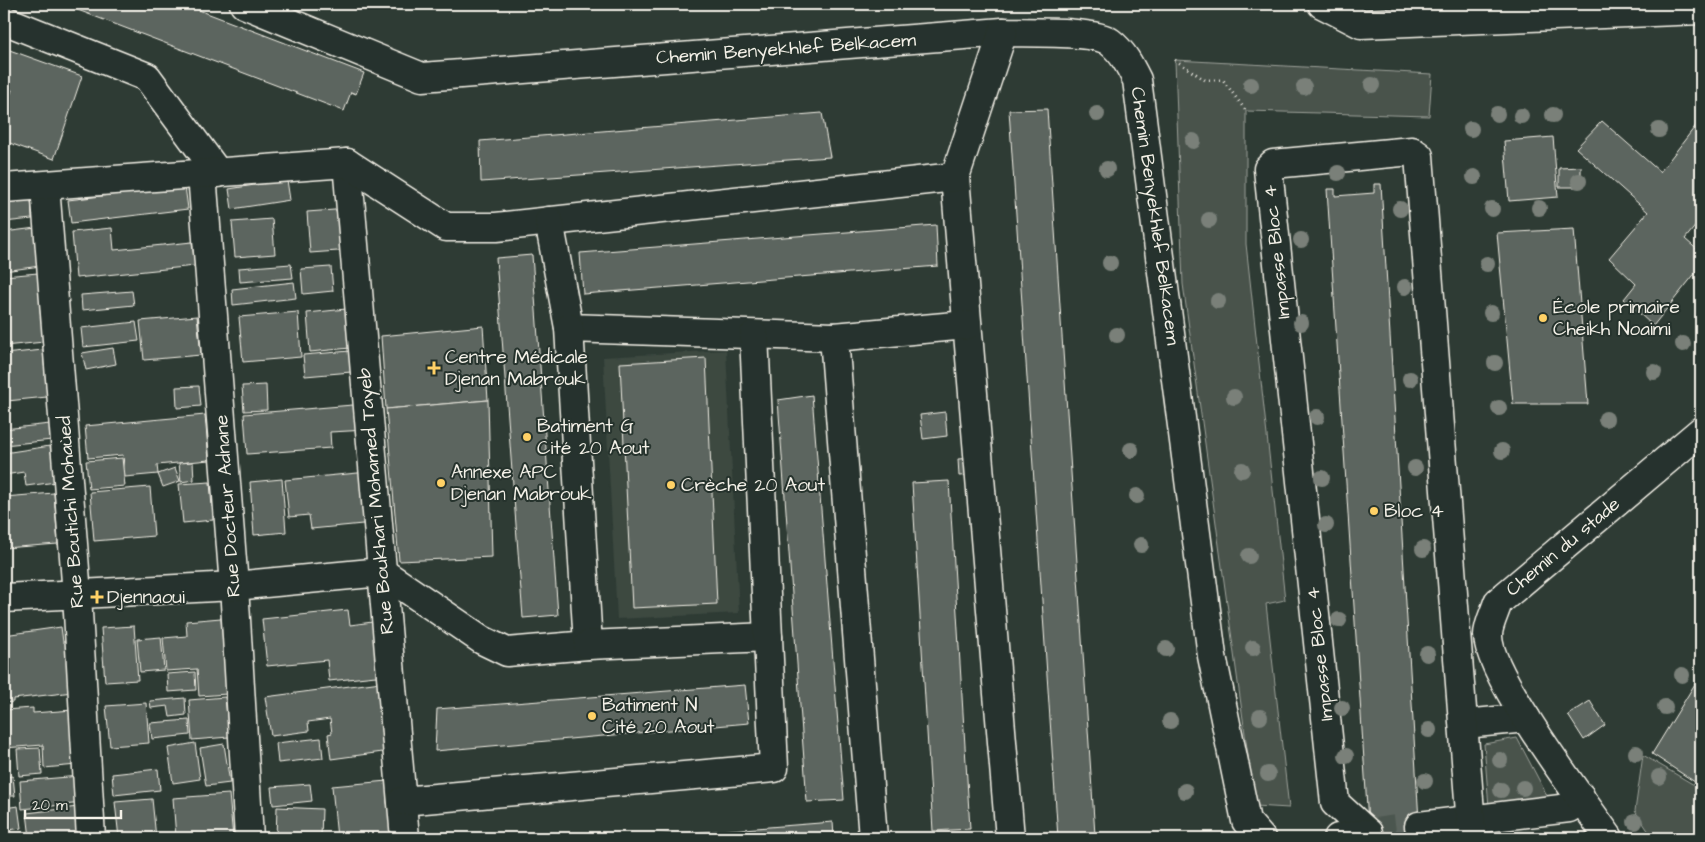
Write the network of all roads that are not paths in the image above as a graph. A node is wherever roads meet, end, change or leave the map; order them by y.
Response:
1 (244, 4) edge
2 (1322, 4) edge
3 (1701, 10) edge
4 (4, 20) edge
5 (1003, 32) junction
6 (346, 163) junction
7 (210, 174) junction
8 (954, 177) junction
9 (45, 186) junction
10 (4, 188) edge
11 (549, 221) junction
12 (967, 325) junction
13 (569, 328) junction
14 (754, 335) junction
15 (834, 337) junction
16 (1701, 431) edge
17 (382, 572) junction
18 (234, 586) junction
19 (78, 595) junction
20 (4, 598) edge
21 (768, 637) junction
22 (588, 645) junction
23 (1526, 718) junction
24 (1464, 724) junction
25 (1580, 796) junction
26 (402, 801) junction
27 (1419, 826) tunnel mouth
28 (1471, 830) edge
29 (91, 838) edge
30 (249, 838) edge
31 (405, 838) edge
32 (873, 838) edge
33 (1010, 838) edge
34 (1261, 838) edge
35 (1338, 838) edge
36 (1609, 838) edge

1 - 5 street, Chemin Benyekhlef Belkacem
2 - 3 street
4 - 7 street
5 - 8 street
5 - 34 street, Chemin Benyekhlef Belkacem
6 - 7 street
6 - 11 street
6 - 17 street, Rue Boukhari Mohamed Tayeb
7 - 9 street
7 - 18 street, Rue Docteur Adnane
8 - 11 street
8 - 12 street
9 - 10 street
9 - 19 street, Rue Boutichi Mohaùed
11 - 13 street
12 - 15 street
12 - 33 street
13 - 14 street
13 - 22 street
14 - 15 street
14 - 21 street
15 - 32 street
16 - 23 street, Chemin du stade
17 - 18 street
17 - 22 street
17 - 26 street, Rue Boukhari Mohamed Tayeb
18 - 19 street
18 - 30 street, Rue Docteur Adnane
19 - 20 street
19 - 29 street, Rue Boutichi Mohaùed
21 - 22 street
21 - 26 street
23 - 24 street
23 - 25 street, Chemin du stade
24 - 28 street
24 - 35 street, Impasse Bloc 4
25 - 28 street
25 - 36 street, Chemin du stade
26 - 31 street, Rue Boukhari Mohamed Tayeb
27 - 28 street

